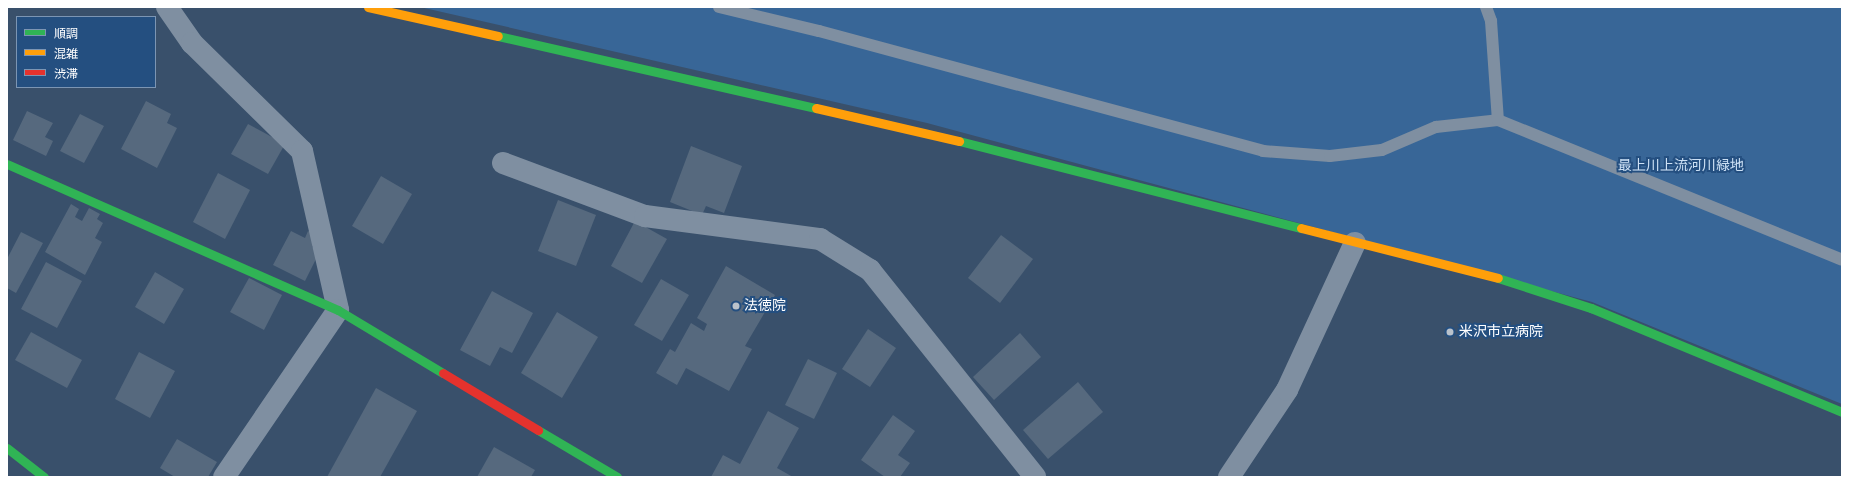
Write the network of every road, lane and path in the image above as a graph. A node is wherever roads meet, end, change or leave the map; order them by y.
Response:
1 (167, 7) edge
2 (368, 7) edge
3 (719, 7) edge
4 (1486, 7) edge
5 (1498, 120) junction
6 (503, 163) dead end
7 (7, 164) edge
8 (1355, 243) junction
9 (1842, 260) edge
10 (338, 310) junction
11 (1842, 412) edge
12 (7, 448) edge
13 (44, 477) edge
14 (224, 477) edge
15 (617, 477) edge
16 (1035, 477) edge
17 (1228, 477) edge

1 - 10 street
2 - 8 street
3 - 5 lane
4 - 5 lane
5 - 9 lane
6 - 16 street
7 - 10 street
8 - 11 street
8 - 17 street
10 - 14 street
10 - 15 street
12 - 13 street

